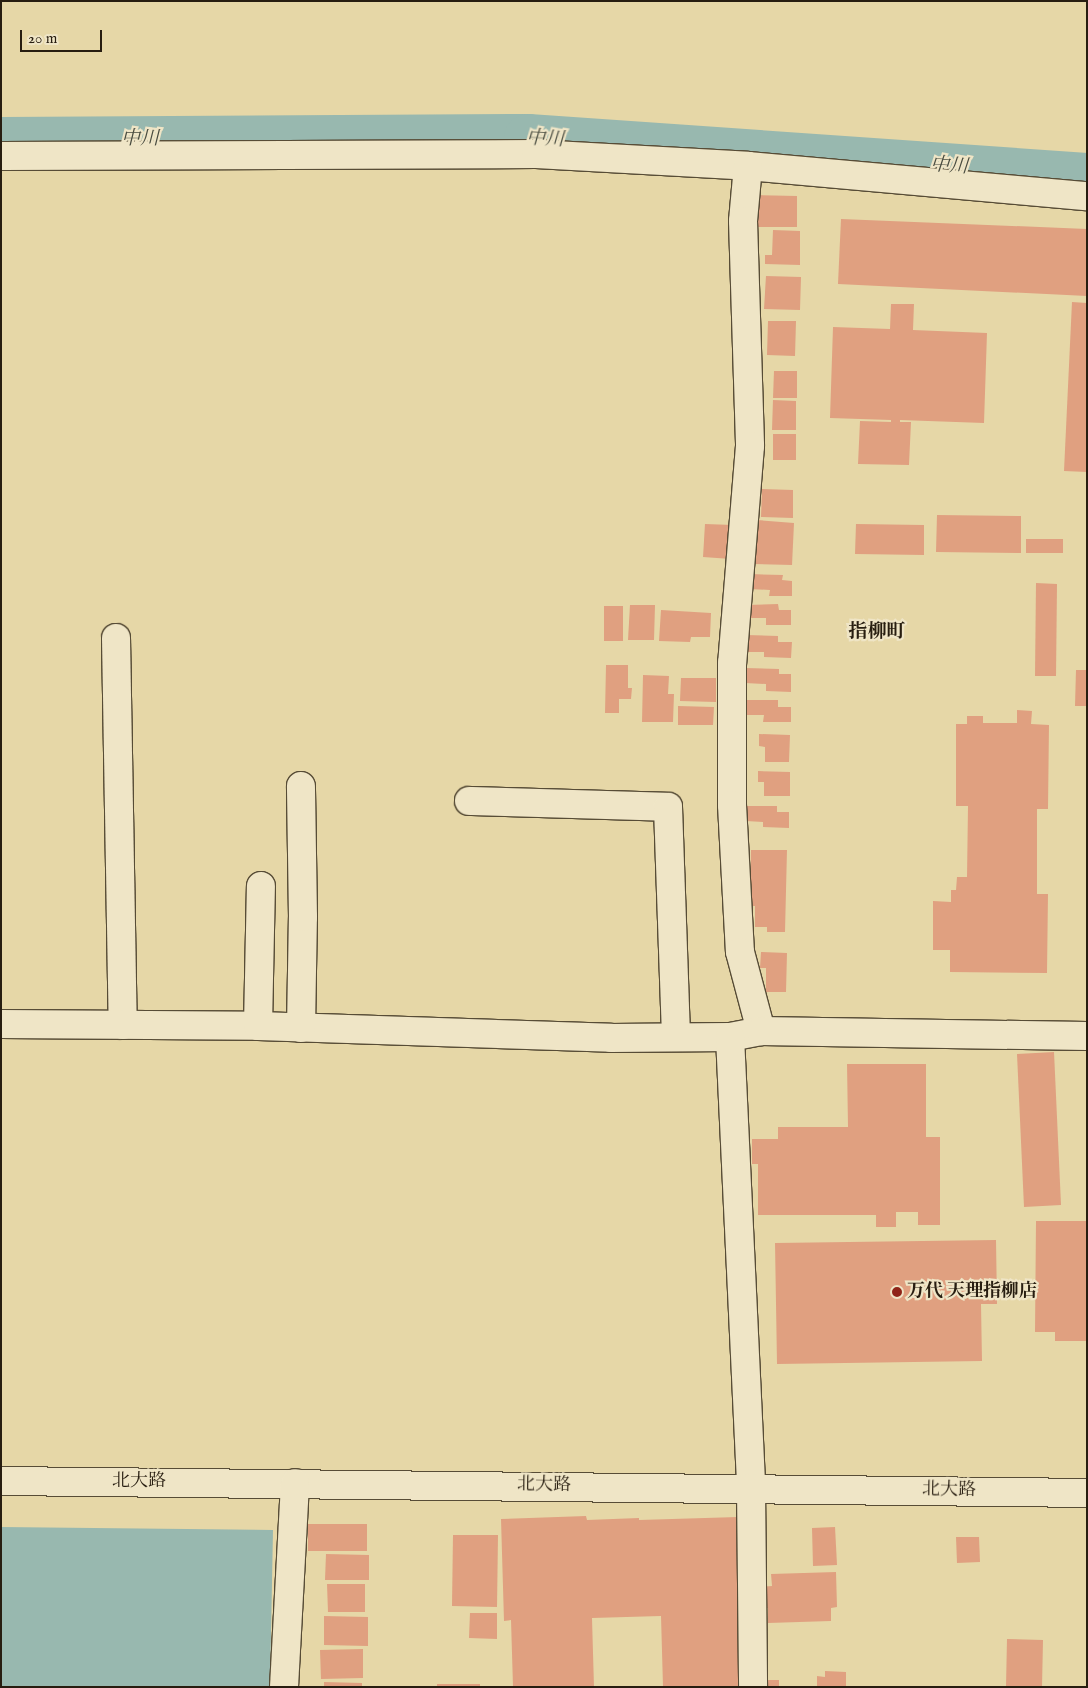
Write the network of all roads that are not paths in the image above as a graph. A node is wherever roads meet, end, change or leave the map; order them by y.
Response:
1 (1, 156) edge
2 (748, 166) junction
3 (1087, 196) edge
4 (116, 638) dead end
5 (301, 786) dead end
6 (469, 801) dead end
7 (261, 886) dead end
8 (1, 1024) edge
9 (123, 1025) junction
10 (258, 1026) junction
11 (300, 1028) junction
12 (761, 1031) junction
13 (1087, 1036) edge
14 (676, 1037) junction
15 (730, 1037) junction
16 (1, 1481) edge
17 (295, 1483) junction
18 (751, 1488) junction
19 (1087, 1493) edge
20 (284, 1687) edge
21 (753, 1687) edge

1 - 2 street
2 - 3 street
2 - 12 street
4 - 9 street
5 - 11 street
6 - 14 street
7 - 10 street
8 - 9 street
9 - 10 street
10 - 11 street
11 - 14 street
12 - 13 street
12 - 15 street
14 - 15 street
15 - 18 street
16 - 17 street, 北大路
17 - 18 street, 北大路
17 - 20 street
18 - 19 street, 北大路
18 - 21 street

